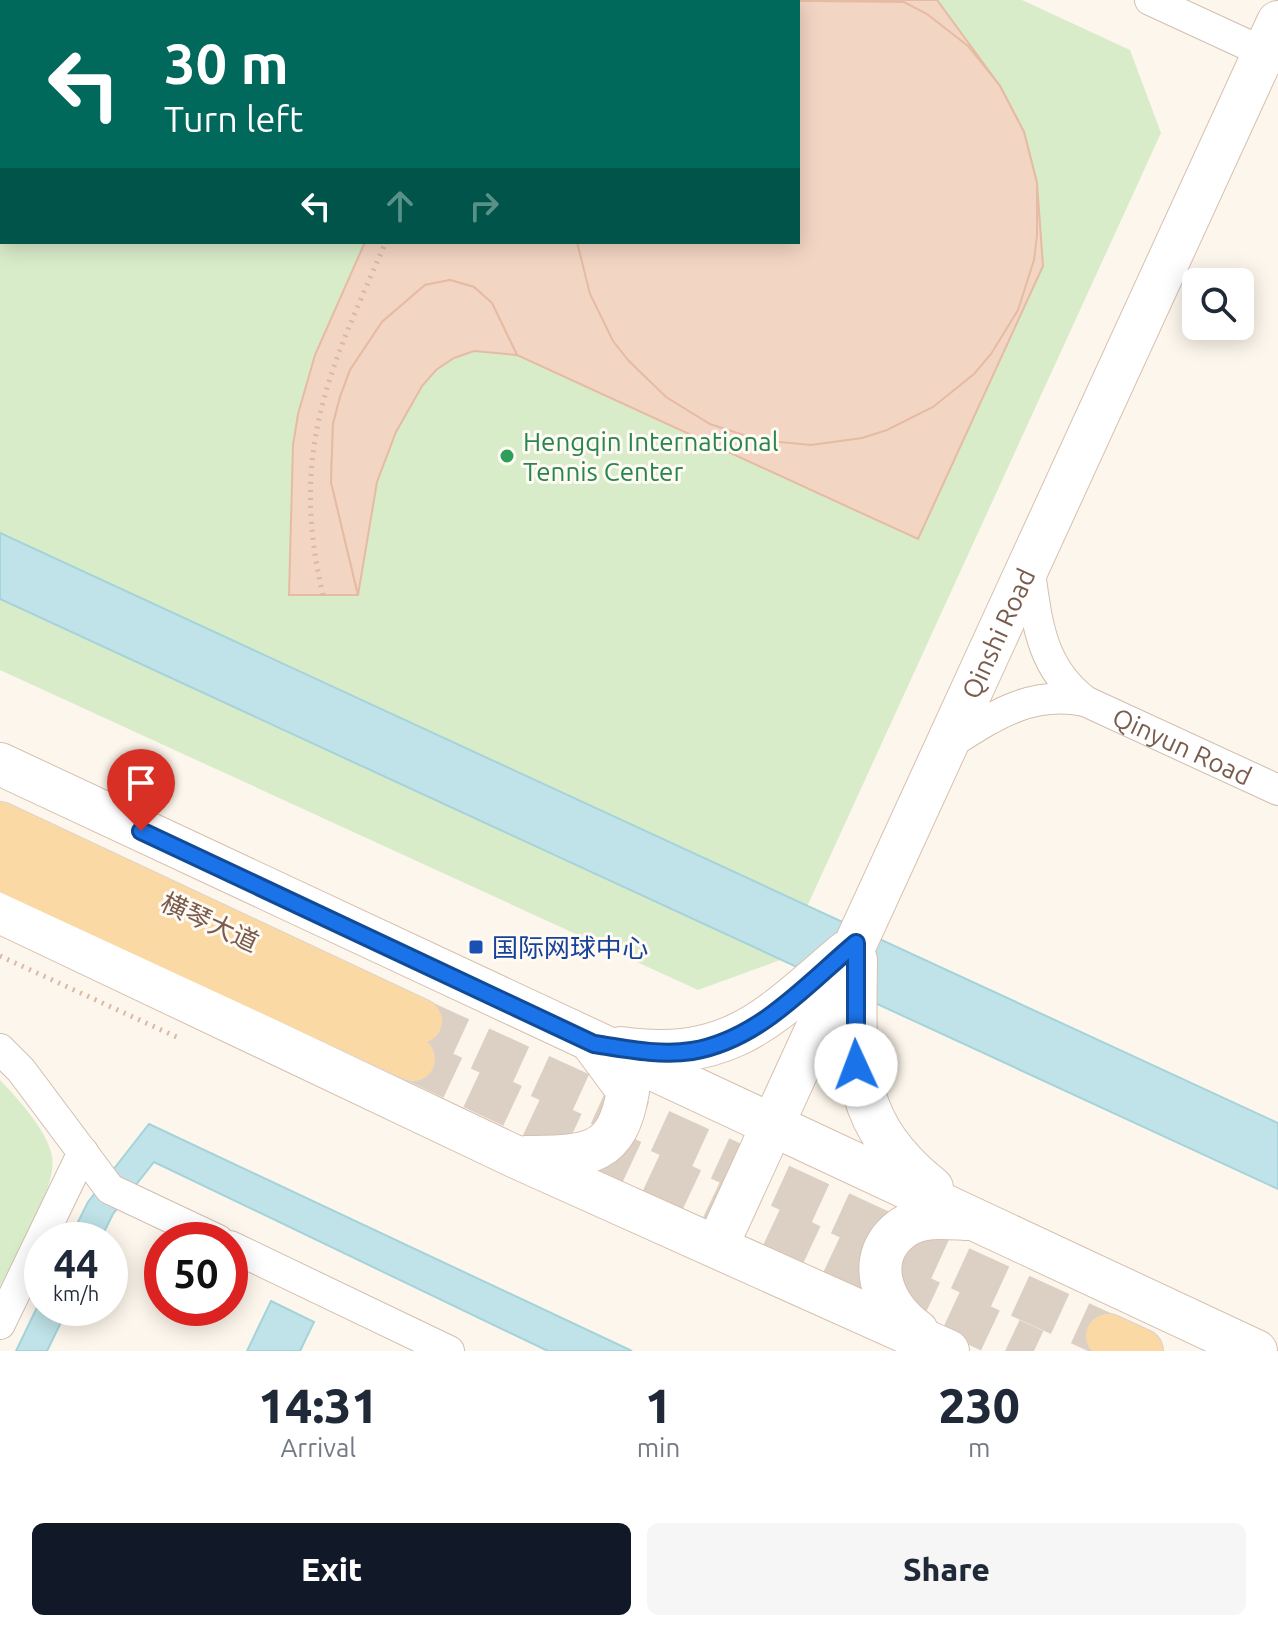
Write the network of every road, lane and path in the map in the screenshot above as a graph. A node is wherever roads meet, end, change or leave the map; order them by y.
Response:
1 (1150, 0) edge
2 (1273, 44) edge
3 (385, 244) edge
4 (1029, 566) junction
5 (323, 595) dead end
6 (1085, 701) junction
7 (946, 746) junction
8 (0, 764) edge
9 (1278, 790) edge
10 (0, 824) edge
11 (0, 868) edge
12 (12, 920) edge
13 (856, 943) junction
14 (594, 1044) junction
15 (0, 1049) edge
16 (772, 1126) junction
17 (83, 1152) junction
18 (518, 1158) junction
19 (973, 1220) junction
20 (181, 1222) edge
21 (717, 1246) junction
22 (248, 1256) edge
23 (0, 1324) edge
24 (407, 1342) edge
25 (943, 1348) edge
26 (449, 1351) edge
27 (1256, 1351) edge

1 - 2 street
2 - 4 main road, Qinshi Road
3 - 5 path
4 - 6 street, Qinyun Road
4 - 7 main road, Qinshi Road
6 - 7 street, Qinyun Road
6 - 9 street, Qinyun Road
7 - 13 main road, Qinshi Road
8 - 14 main road
10 - 11 main road, 横琴大道
12 - 18 main road
13 - 14 main road
13 - 16 main road, Qinshi Road
13 - 19 main road
14 - 16 main road
14 - 18 main road
15 - 17 street
16 - 19 main road
16 - 21 main road, Qinshi Road
17 - 20 street
17 - 23 street
18 - 21 main road
19 - 25 main road
19 - 27 main road
21 - 25 main road
22 - 24 street
24 - 26 street

